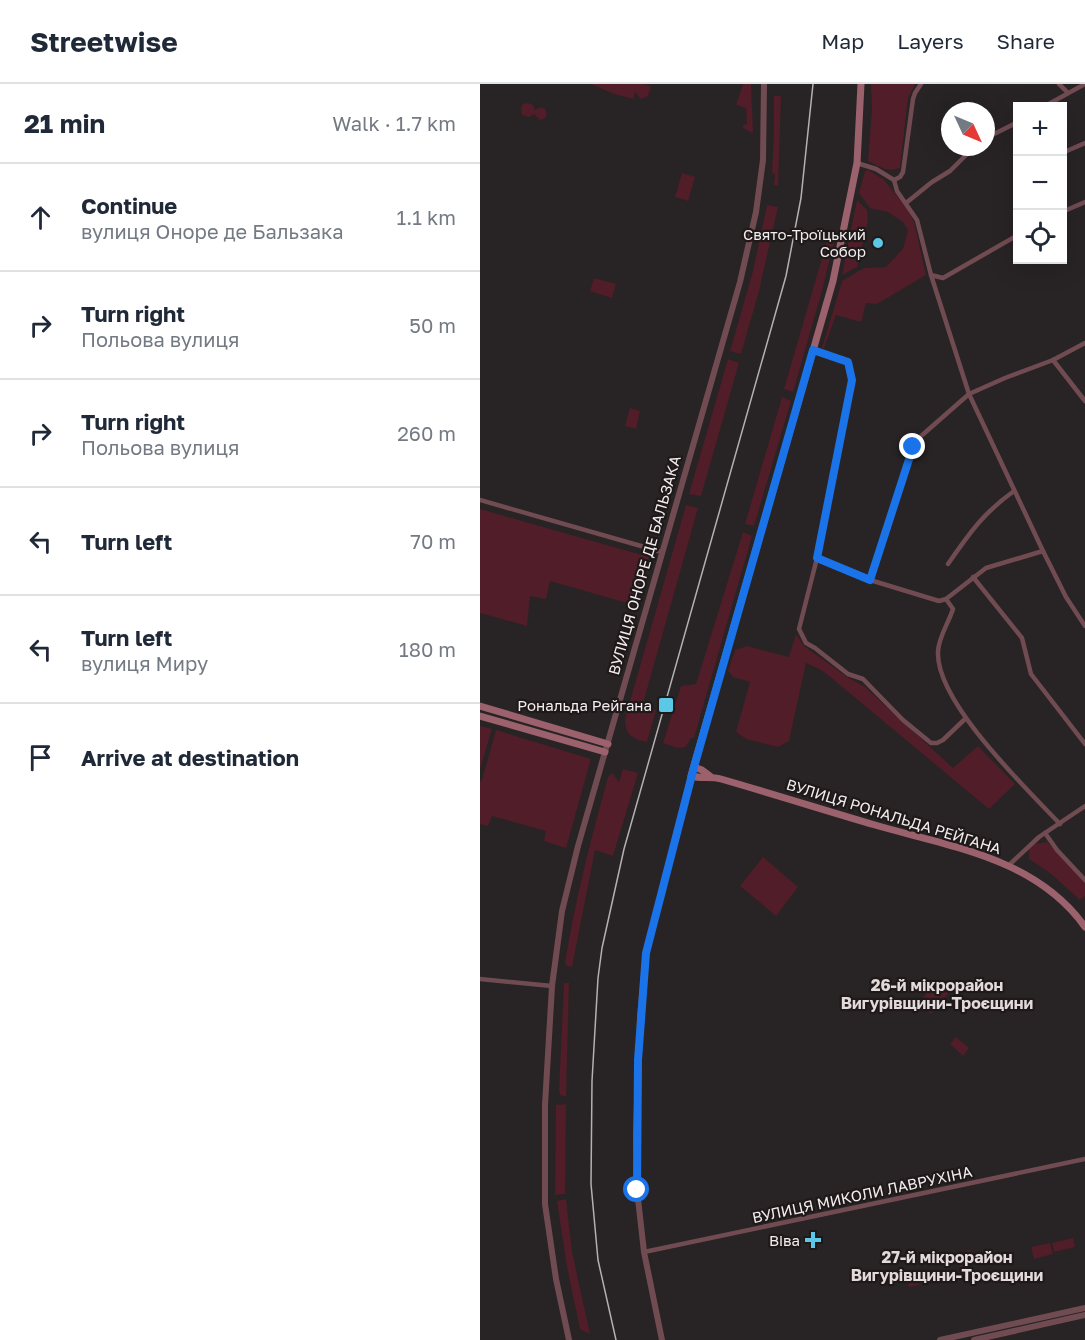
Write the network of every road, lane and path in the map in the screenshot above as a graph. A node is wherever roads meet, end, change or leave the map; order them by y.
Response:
1 (764, 84) edge
2 (861, 84) edge
3 (921, 84) edge
4 (1059, 84) edge
5 (1085, 84) edge
6 (1068, 93) junction
7 (1052, 102) edge
8 (1013, 124) edge
9 (995, 133) edge
10 (1085, 143) edge
11 (1067, 151) edge
12 (965, 156) edge
13 (857, 163) junction
14 (894, 180) junction
15 (1085, 202) edge
16 (906, 203) junction
17 (1067, 210) edge
18 (1013, 237) edge
19 (931, 275) junction
20 (1085, 343) edge
21 (813, 350) junction
22 (1053, 360) junction
23 (969, 394) junction
24 (1085, 401) edge
25 (1014, 491) junction
26 (480, 500) edge
27 (1043, 551) junction
28 (662, 552) junction
29 (817, 558) junction
30 (948, 564) dead end
31 (974, 577) junction
32 (870, 580) junction
33 (946, 599) junction
34 (1085, 626) edge
35 (480, 706) edge
36 (480, 716) edge
37 (966, 718) junction
38 (608, 744) junction
39 (1085, 744) edge
40 (605, 752) junction
41 (694, 767) junction
42 (691, 776) junction
43 (710, 776) junction
44 (1085, 806) edge
45 (1059, 824) junction
46 (1045, 833) junction
47 (1008, 866) junction
48 (1085, 880) edge
49 (1085, 927) edge
50 (480, 979) edge
51 (552, 986) junction
52 (1085, 1159) edge
53 (644, 1252) junction
54 (1085, 1308) edge
55 (1085, 1315) edge
56 (569, 1340) edge
57 (662, 1340) edge
58 (940, 1340) edge
59 (974, 1340) edge

1 - 28 street, ВУЛИЦЯ ОНОРЕ ДЕ БАЛЬЗАКА
2 - 13 main road
3 - 14 street
4 - 6 street
5 - 6 street
6 - 7 street
8 - 9 street
10 - 11 street
12 - 16 street
13 - 14 street
13 - 21 main road
14 - 16 street
15 - 17 street
16 - 19 street
18 - 19 street
19 - 23 street
20 - 22 street
21 - 29 street
21 - 41 main road
22 - 23 street
22 - 24 street
23 - 25 street
23 - 32 street
25 - 27 street
25 - 30 street
26 - 28 street
27 - 31 street
27 - 34 street
28 - 38 street, ВУЛИЦЯ ОНОРЕ ДЕ БАЛЬЗАКА
29 - 32 street
29 - 37 street
31 - 33 street
31 - 39 street
32 - 33 street
33 - 37 street
35 - 38 main road
36 - 40 main road
37 - 45 street
38 - 40 street, ВУЛИЦЯ ОНОРЕ ДЕ БАЛЬЗАКА
40 - 51 street, ВУЛИЦЯ ОНОРЕ ДЕ БАЛЬЗАКА
41 - 42 main road
41 - 43 main road, ВУЛИЦЯ РОНАЛЬДА РЕЙГАНА
42 - 43 main road, ВУЛИЦЯ РОНАЛЬДА РЕЙГАНА
42 - 53 street
43 - 47 main road, ВУЛИЦЯ РОНАЛЬДА РЕЙГАНА
44 - 45 street
45 - 46 street
46 - 47 street
46 - 48 street
47 - 49 main road, ВУЛИЦЯ РОНАЛЬДА РЕЙГАНА
50 - 51 street
51 - 56 street, ВУЛИЦЯ ОНОРЕ ДЕ БАЛЬЗАКА
52 - 53 street, ВУЛИЦЯ МИКОЛИ ЛАВРУХІНА
53 - 57 street
54 - 58 street
55 - 59 street

